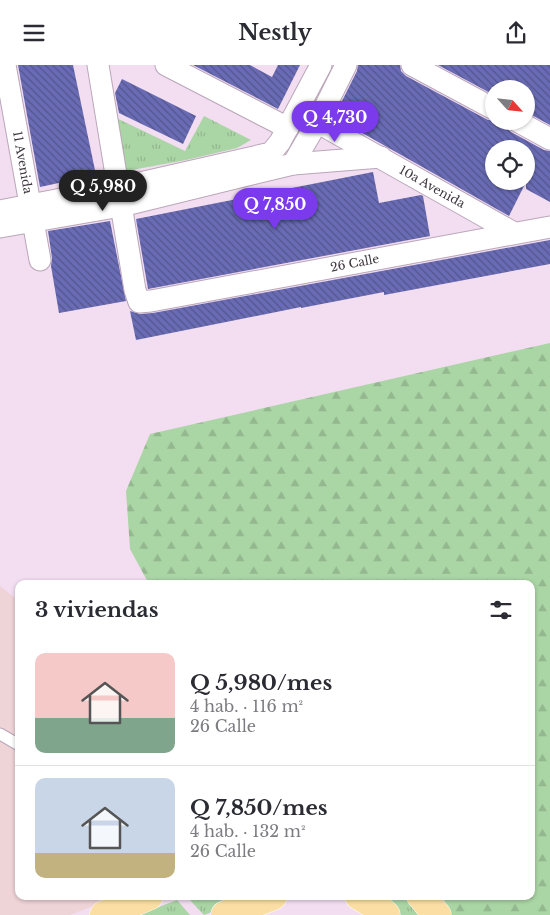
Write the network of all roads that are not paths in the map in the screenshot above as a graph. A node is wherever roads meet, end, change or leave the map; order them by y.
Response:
1 (5, 65) edge
2 (98, 65) edge
3 (166, 65) edge
4 (321, 65) edge
5 (346, 65) edge
6 (412, 65) edge
7 (485, 104) edge
8 (292, 119) junction
9 (318, 121) junction
10 (534, 130) edge
11 (550, 139) edge
12 (381, 157) junction
13 (293, 164) junction
14 (120, 197) junction
15 (0, 211) edge
16 (32, 213) junction
17 (0, 227) edge
18 (550, 227) edge
19 (514, 233) junction
20 (40, 260) dead end
21 (0, 734) edge
22 (15, 743) edge
23 (140, 900) edge
24 (263, 900) edge
25 (366, 900) edge
26 (424, 900) edge
27 (104, 915) edge
28 (225, 915) edge
29 (386, 915) edge
30 (437, 915) edge

1 - 16 street, 11 Avenida
2 - 14 street
3 - 8 street, 10a Avenida
4 - 8 street
5 - 9 street
6 - 7 street
8 - 9 street, 10a Avenida
8 - 14 street
9 - 12 street, 10a Avenida
9 - 13 street
10 - 11 street
12 - 13 street
12 - 19 street, 10a Avenida
13 - 14 street
14 - 16 street
14 - 19 street, 26 Calle
15 - 16 street
16 - 17 street
16 - 20 street, 11 Avenida
18 - 19 street, 26 Calle
21 - 22 lane
23 - 27 main road
24 - 28 main road
25 - 29 main road
26 - 30 main road

